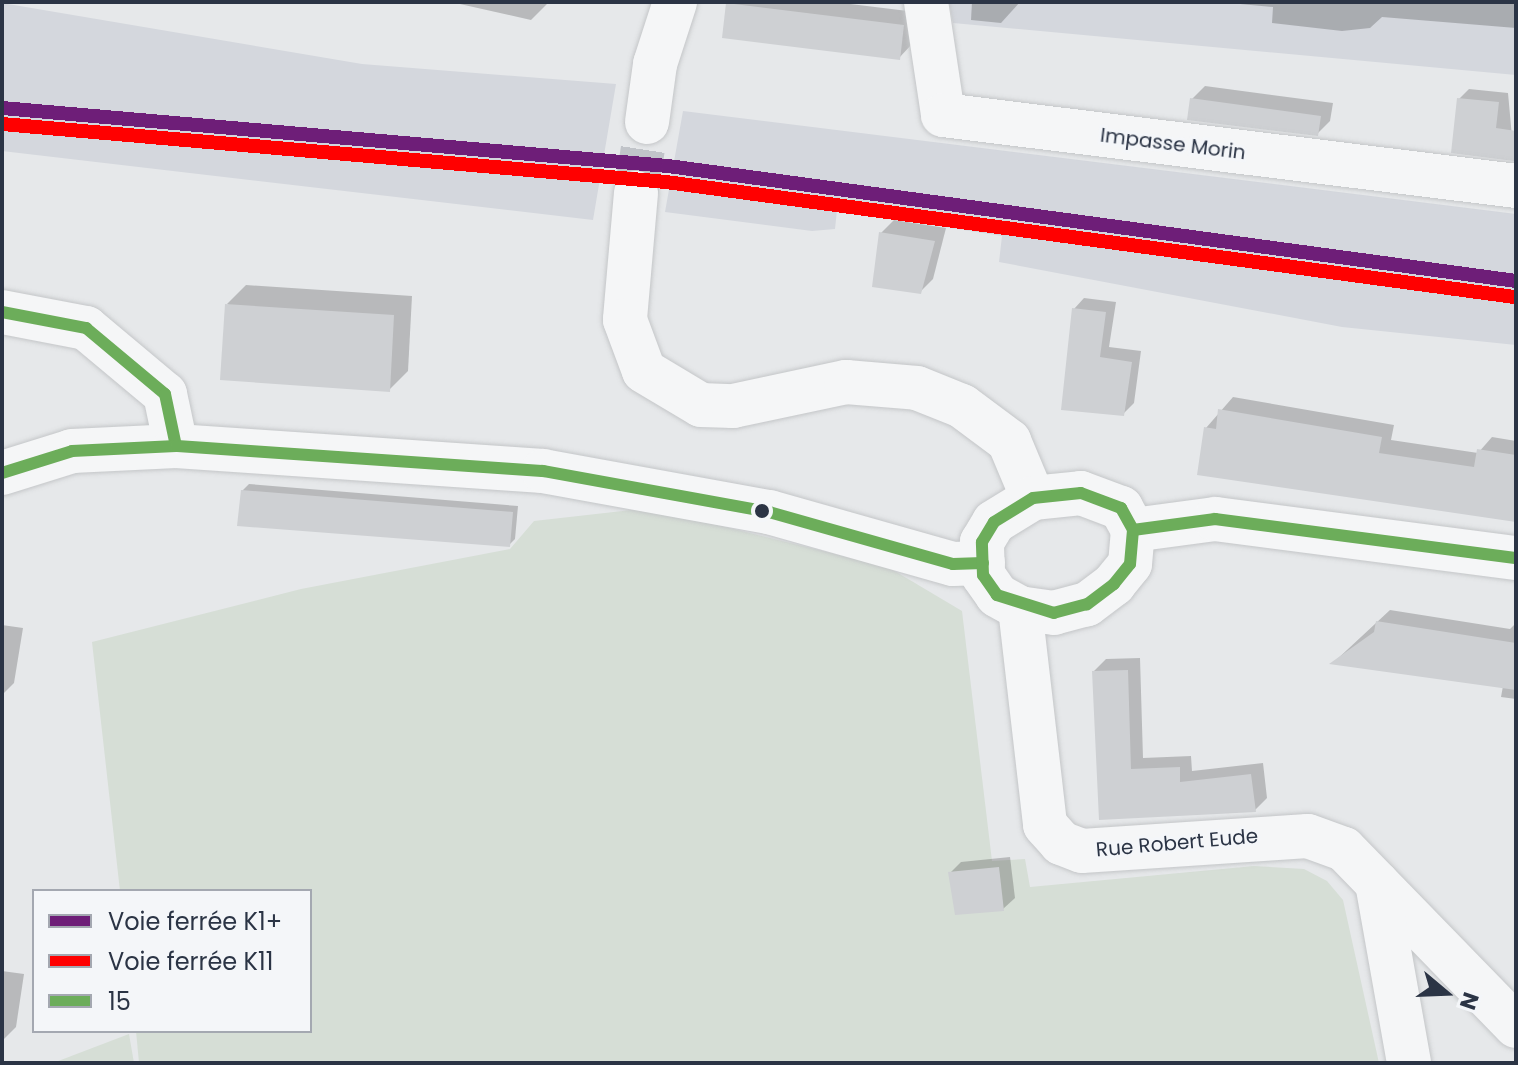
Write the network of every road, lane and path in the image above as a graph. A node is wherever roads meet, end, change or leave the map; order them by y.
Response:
1 (675, 2) edge
2 (926, 2) edge
3 (647, 122) tunnel mouth
4 (1516, 186) edge
5 (636, 193) tunnel mouth
6 (2, 312) edge
7 (176, 446) junction
8 (2, 473) edge
9 (1033, 498) junction
10 (1133, 530) junction
11 (1516, 558) edge
12 (983, 563) junction
13 (1020, 608) junction
14 (1377, 883) junction
15 (1516, 1026) edge
16 (1409, 1063) edge

1 - 3 street
2 - 4 street, Impasse Morin
5 - 9 street
6 - 7 street
7 - 8 street
7 - 12 street
9 - 10 street
9 - 12 street
10 - 11 street
10 - 13 street
12 - 13 street
13 - 14 street, Rue Robert Eude
14 - 15 street, Rue Robert Eude
14 - 16 street

